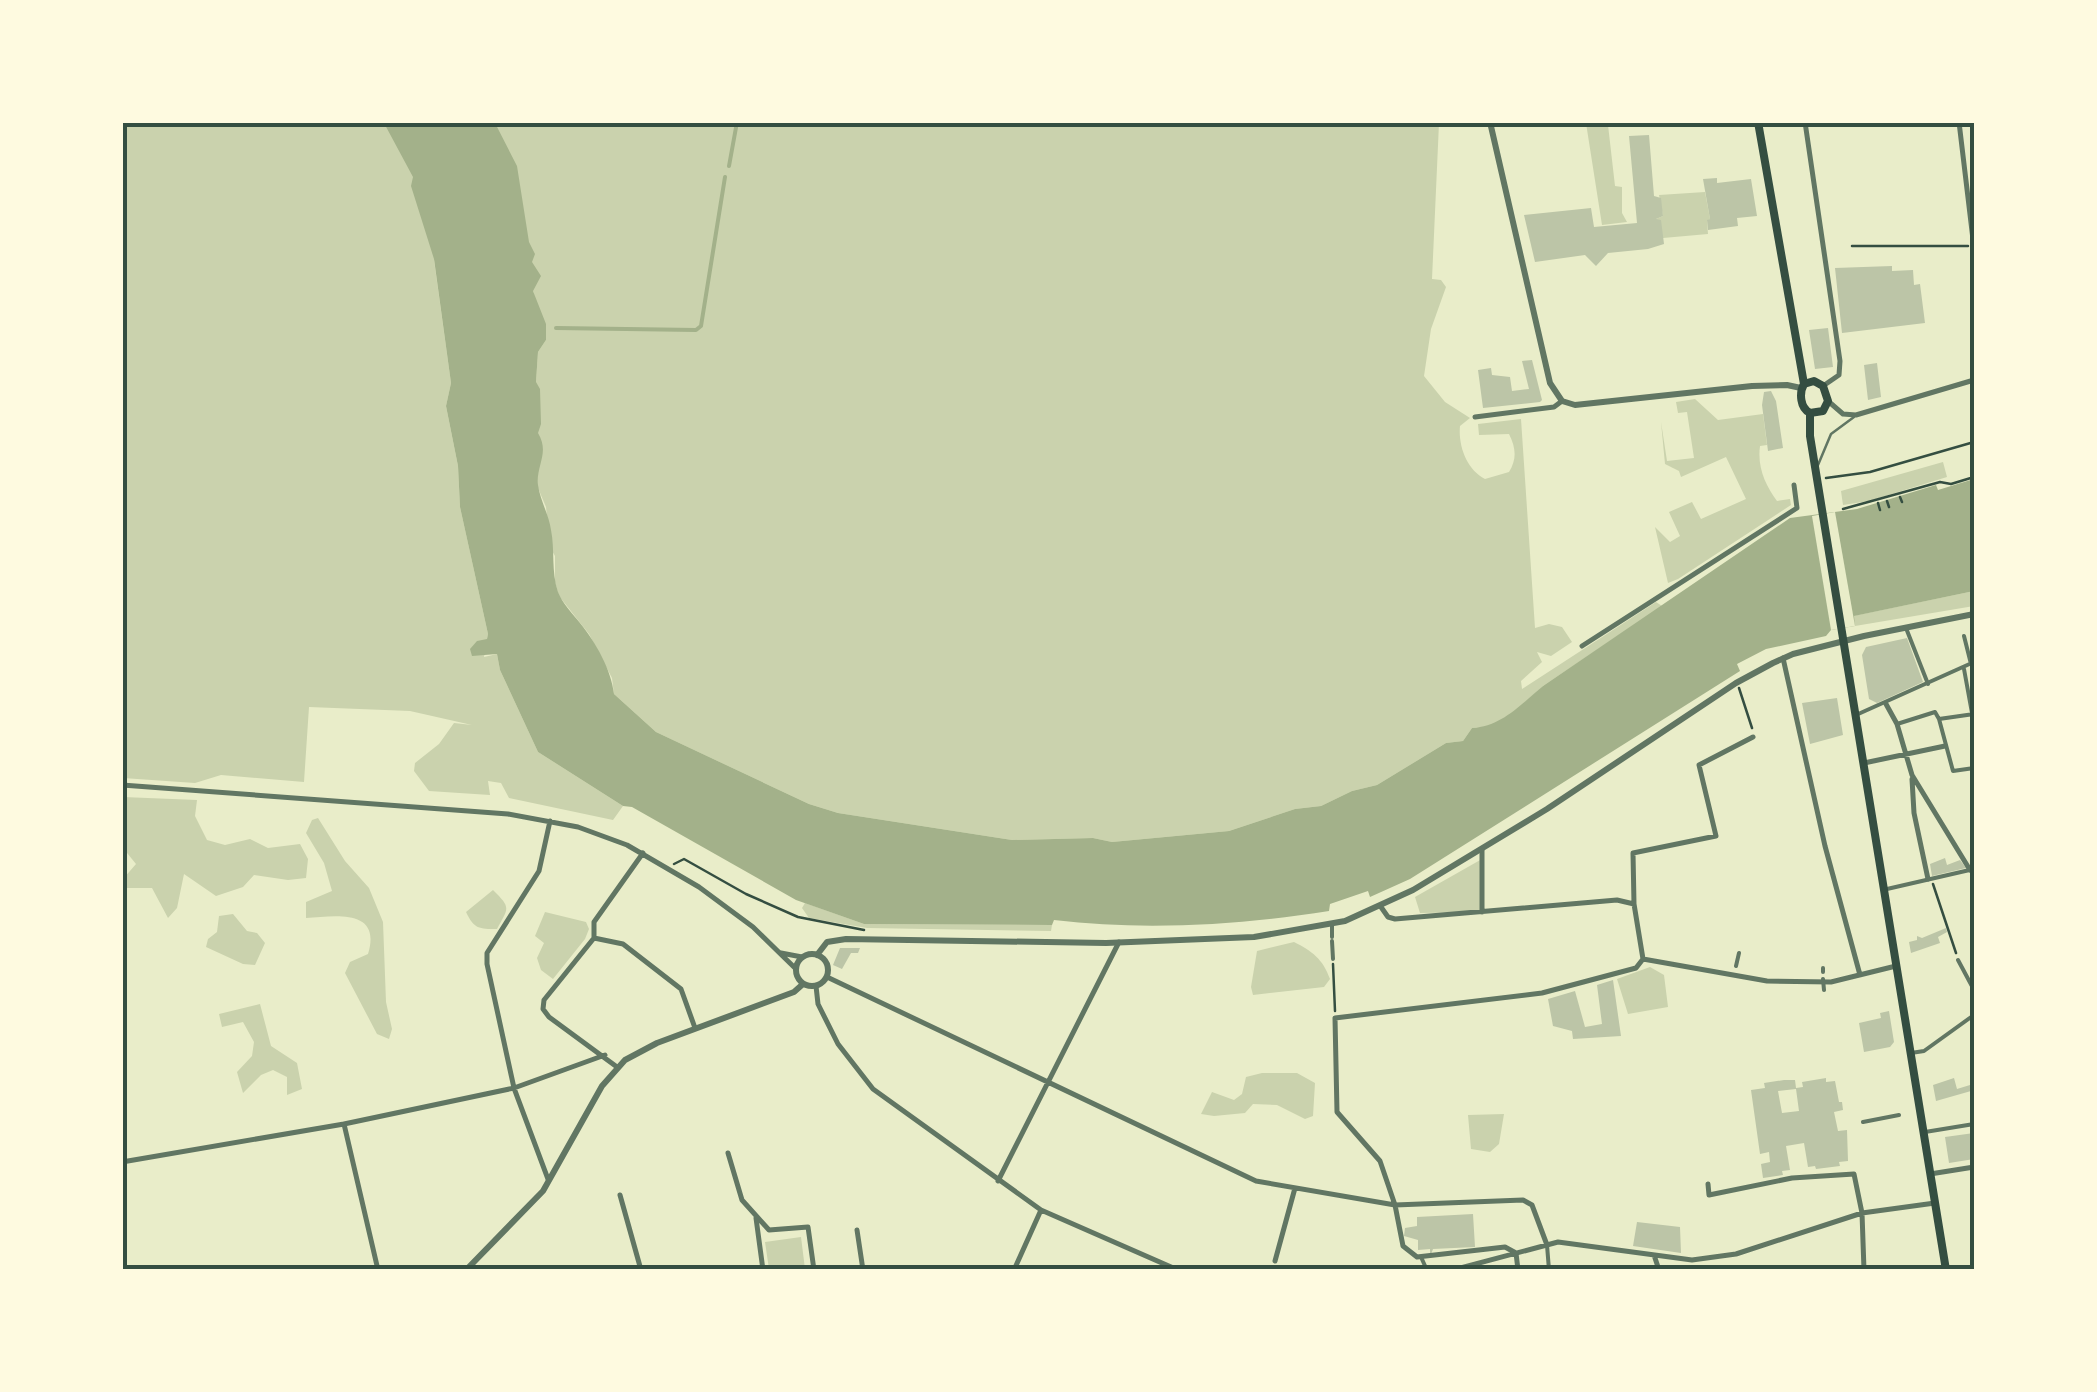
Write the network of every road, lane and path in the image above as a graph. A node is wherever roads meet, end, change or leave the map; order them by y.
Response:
1 (1490, 122) edge
2 (1758, 122) edge
3 (1805, 122) edge
4 (1958, 122) edge
5 (1852, 246) dead end
6 (1974, 247) edge
7 (1974, 380) edge
8 (1802, 386) junction
9 (1823, 386) junction
10 (1562, 401) junction
11 (1828, 401) junction
12 (1810, 413) junction
13 (1856, 415) junction
14 (1475, 417) dead end
15 (1974, 442) edge
16 (1820, 476) junction
17 (1974, 478) edge
18 (1794, 485) dead end
19 (1900, 497) dead end
20 (1887, 501) dead end
21 (1902, 502) dead end
22 (1878, 504) dead end
23 (1889, 506) dead end
24 (1843, 509) dead end
25 (1880, 510) dead end
26 (1974, 614) edge
27 (1906, 628) junction
28 (1964, 636) dead end
29 (1844, 642) junction
30 (1582, 646) dead end
31 (1783, 658) junction
32 (1973, 663) edge
33 (1964, 667) junction
34 (1736, 682) junction
35 (1928, 684) junction
36 (1886, 704) junction
37 (1973, 713) edge
38 (1856, 715) junction
39 (1939, 719) junction
40 (1896, 724) junction
41 (1752, 737) joint
42 (1944, 746) junction
43 (1906, 755) junction
44 (1864, 763) junction
45 (1974, 768) edge
46 (1912, 775) junction
47 (122, 785) edge
48 (550, 821) junction
49 (1482, 848) junction
50 (643, 853) junction
51 (668, 867) junction
52 (1972, 870) edge
53 (1928, 880) junction
54 (1884, 890) junction
55 (1634, 904) junction
56 (1381, 907) junction
57 (1482, 912) junction
58 (1332, 924) junction
59 (594, 938) junction
60 (865, 939) junction
61 (1119, 942) junction
62 (780, 953) junction
63 (817, 954) junction
64 (1739, 954) dead end
65 (802, 957) junction
66 (1957, 958) joint
67 (1333, 959) joint
68 (1643, 959) junction
69 (1896, 966) junction
70 (796, 969) junction
71 (1735, 972) junction
72 (1860, 975) junction
73 (827, 977) junction
74 (803, 984) junction
75 (816, 986) junction
76 (1974, 990) edge
77 (1974, 1015) edge
78 (1335, 1018) junction
79 (695, 1028) junction
80 (1910, 1053) junction
81 (604, 1055) junction
82 (617, 1067) junction
83 (1048, 1083) junction
84 (514, 1088) junction
85 (1899, 1116) dead end
86 (1863, 1122) dead end
87 (344, 1124) junction
88 (1974, 1124) edge
89 (1924, 1132) junction
90 (728, 1153) dead end
91 (122, 1162) edge
92 (1974, 1167) edge
93 (1930, 1174) junction
94 (998, 1180) junction
95 (549, 1182) junction
96 (1708, 1184) dead end
97 (1295, 1188) junction
98 (620, 1196) dead end
99 (1935, 1203) junction
100 (1395, 1205) junction
101 (1041, 1210) junction
102 (1862, 1213) junction
103 (756, 1216) junction
104 (857, 1230) dead end
105 (1547, 1245) junction
106 (1516, 1253) junction
107 (1654, 1255) junction
108 (1421, 1257) junction
109 (1275, 1262) dead end
110 (471, 1267) edge
111 (1426, 1268) edge
112 (378, 1270) edge
113 (641, 1270) edge
114 (763, 1270) edge
115 (814, 1270) edge
116 (864, 1270) edge
117 (1014, 1270) edge
118 (1178, 1270) edge
119 (1452, 1270) edge
120 (1518, 1270) edge
121 (1549, 1270) edge
122 (1659, 1270) edge
123 (1864, 1270) edge
124 (1946, 1270) edge

1 - 10 street
2 - 8 main road
3 - 9 street
4 - 6 street
5 - 6 path
7 - 13 street
8 - 9 main road
8 - 10 street
8 - 12 main road
9 - 11 main road
10 - 14 street
11 - 12 main road
11 - 13 street
12 - 16 main road
13 - 16 lane
15 - 16 path
16 - 29 main road
17 - 24 path
18 - 30 street
19 - 21 path
20 - 23 path
22 - 25 path
26 - 27 street
27 - 29 street
27 - 35 street
28 - 32 street
29 - 31 street
29 - 38 main road
31 - 34 street
31 - 72 street
32 - 33 street
33 - 35 street
33 - 37 street
34 - 41 path
34 - 49 street
35 - 36 street
36 - 38 street
36 - 40 street
37 - 39 street
38 - 44 main road
39 - 40 street
39 - 42 street
40 - 43 street
41 - 55 street
42 - 43 street
42 - 45 street
43 - 44 street
43 - 46 street
44 - 54 main road
46 - 52 street
46 - 53 street
47 - 48 street
48 - 50 street
48 - 84 street
49 - 56 street
49 - 57 street
50 - 51 street
50 - 59 street
51 - 60 path
51 - 62 street
52 - 53 street
53 - 54 street
53 - 66 path
54 - 69 main road
55 - 57 street
55 - 68 street
56 - 57 street
56 - 58 street
58 - 61 street
58 - 67 street
59 - 79 street
59 - 81 street
60 - 61 street
60 - 63 street
61 - 83 street
62 - 65 street
62 - 70 street
63 - 65 street
63 - 73 street
64 - 71 street
65 - 70 street
66 - 76 street
67 - 78 path
68 - 71 street
68 - 78 street
69 - 72 street
69 - 80 main road
70 - 74 street
71 - 72 street
73 - 75 street
73 - 83 street
74 - 75 street
74 - 79 street
75 - 94 street
77 - 80 street
78 - 100 street
79 - 82 street
80 - 89 main road
81 - 82 street
81 - 84 street
82 - 95 street
83 - 94 street
83 - 97 street
84 - 87 street
84 - 95 street
85 - 86 street
87 - 91 street
87 - 112 street
88 - 89 street
89 - 93 main road
90 - 103 street
92 - 93 street
93 - 99 main road
94 - 101 street
95 - 110 street
96 - 102 street
97 - 100 street
97 - 109 street
98 - 113 street
99 - 102 street
99 - 124 main road
100 - 105 street
100 - 108 street
101 - 117 street
101 - 118 street
102 - 107 street
102 - 123 street
103 - 114 street
103 - 115 street
104 - 116 street
105 - 106 street
105 - 107 street
105 - 121 street
106 - 108 street
106 - 119 street
106 - 120 street
107 - 122 street
108 - 111 street

